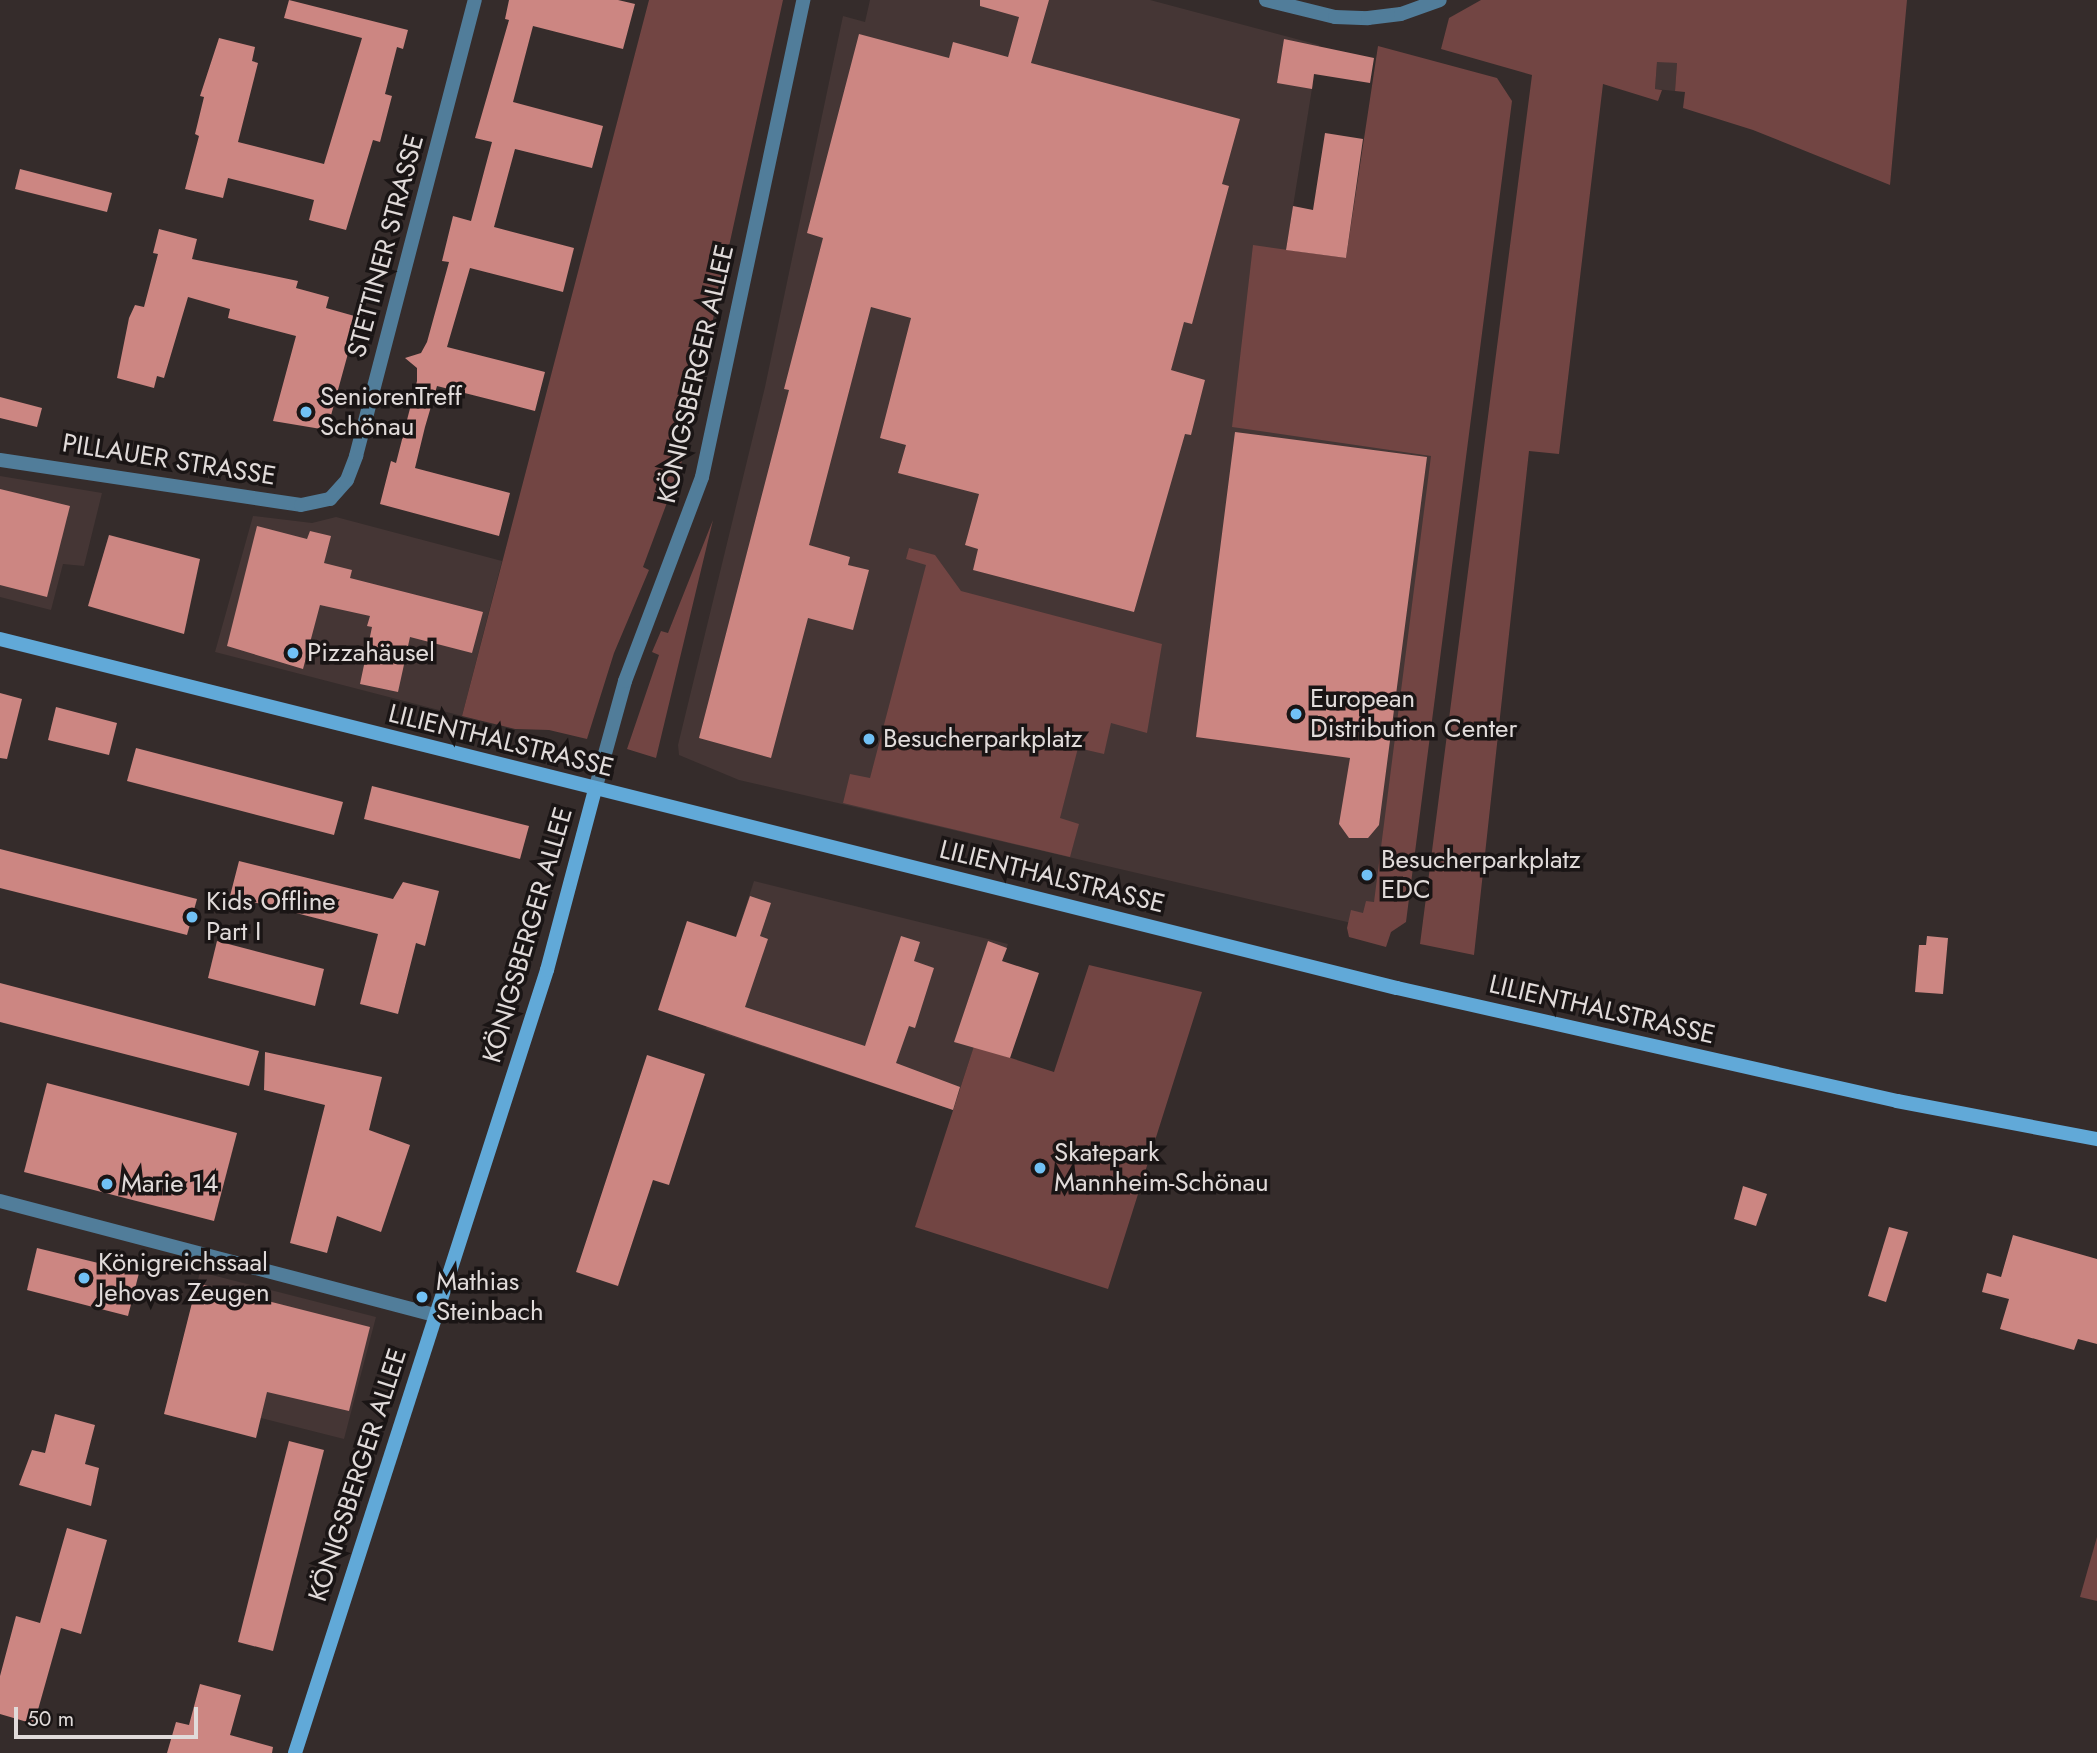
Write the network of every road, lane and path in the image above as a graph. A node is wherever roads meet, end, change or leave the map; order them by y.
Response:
1 (475, 0) edge
2 (803, 0) edge
3 (1266, 0) edge
4 (1440, 0) edge
5 (0, 460) edge
6 (330, 499) joint
7 (0, 639) edge
8 (595, 790) junction
9 (2097, 1139) edge
10 (0, 1201) edge
11 (435, 1315) junction
12 (295, 1753) edge

1 - 6 street, STETTINER STRASSE
2 - 8 street, KÖNIGSBERGER ALLEE
3 - 4 street
5 - 6 street, PILLAUER STRASSE
7 - 8 street, LILIENTHALSTRASSE
8 - 9 street, LILIENTHALSTRASSE
8 - 11 street, KÖNIGSBERGER ALLEE
10 - 11 street
11 - 12 street, KÖNIGSBERGER ALLEE

